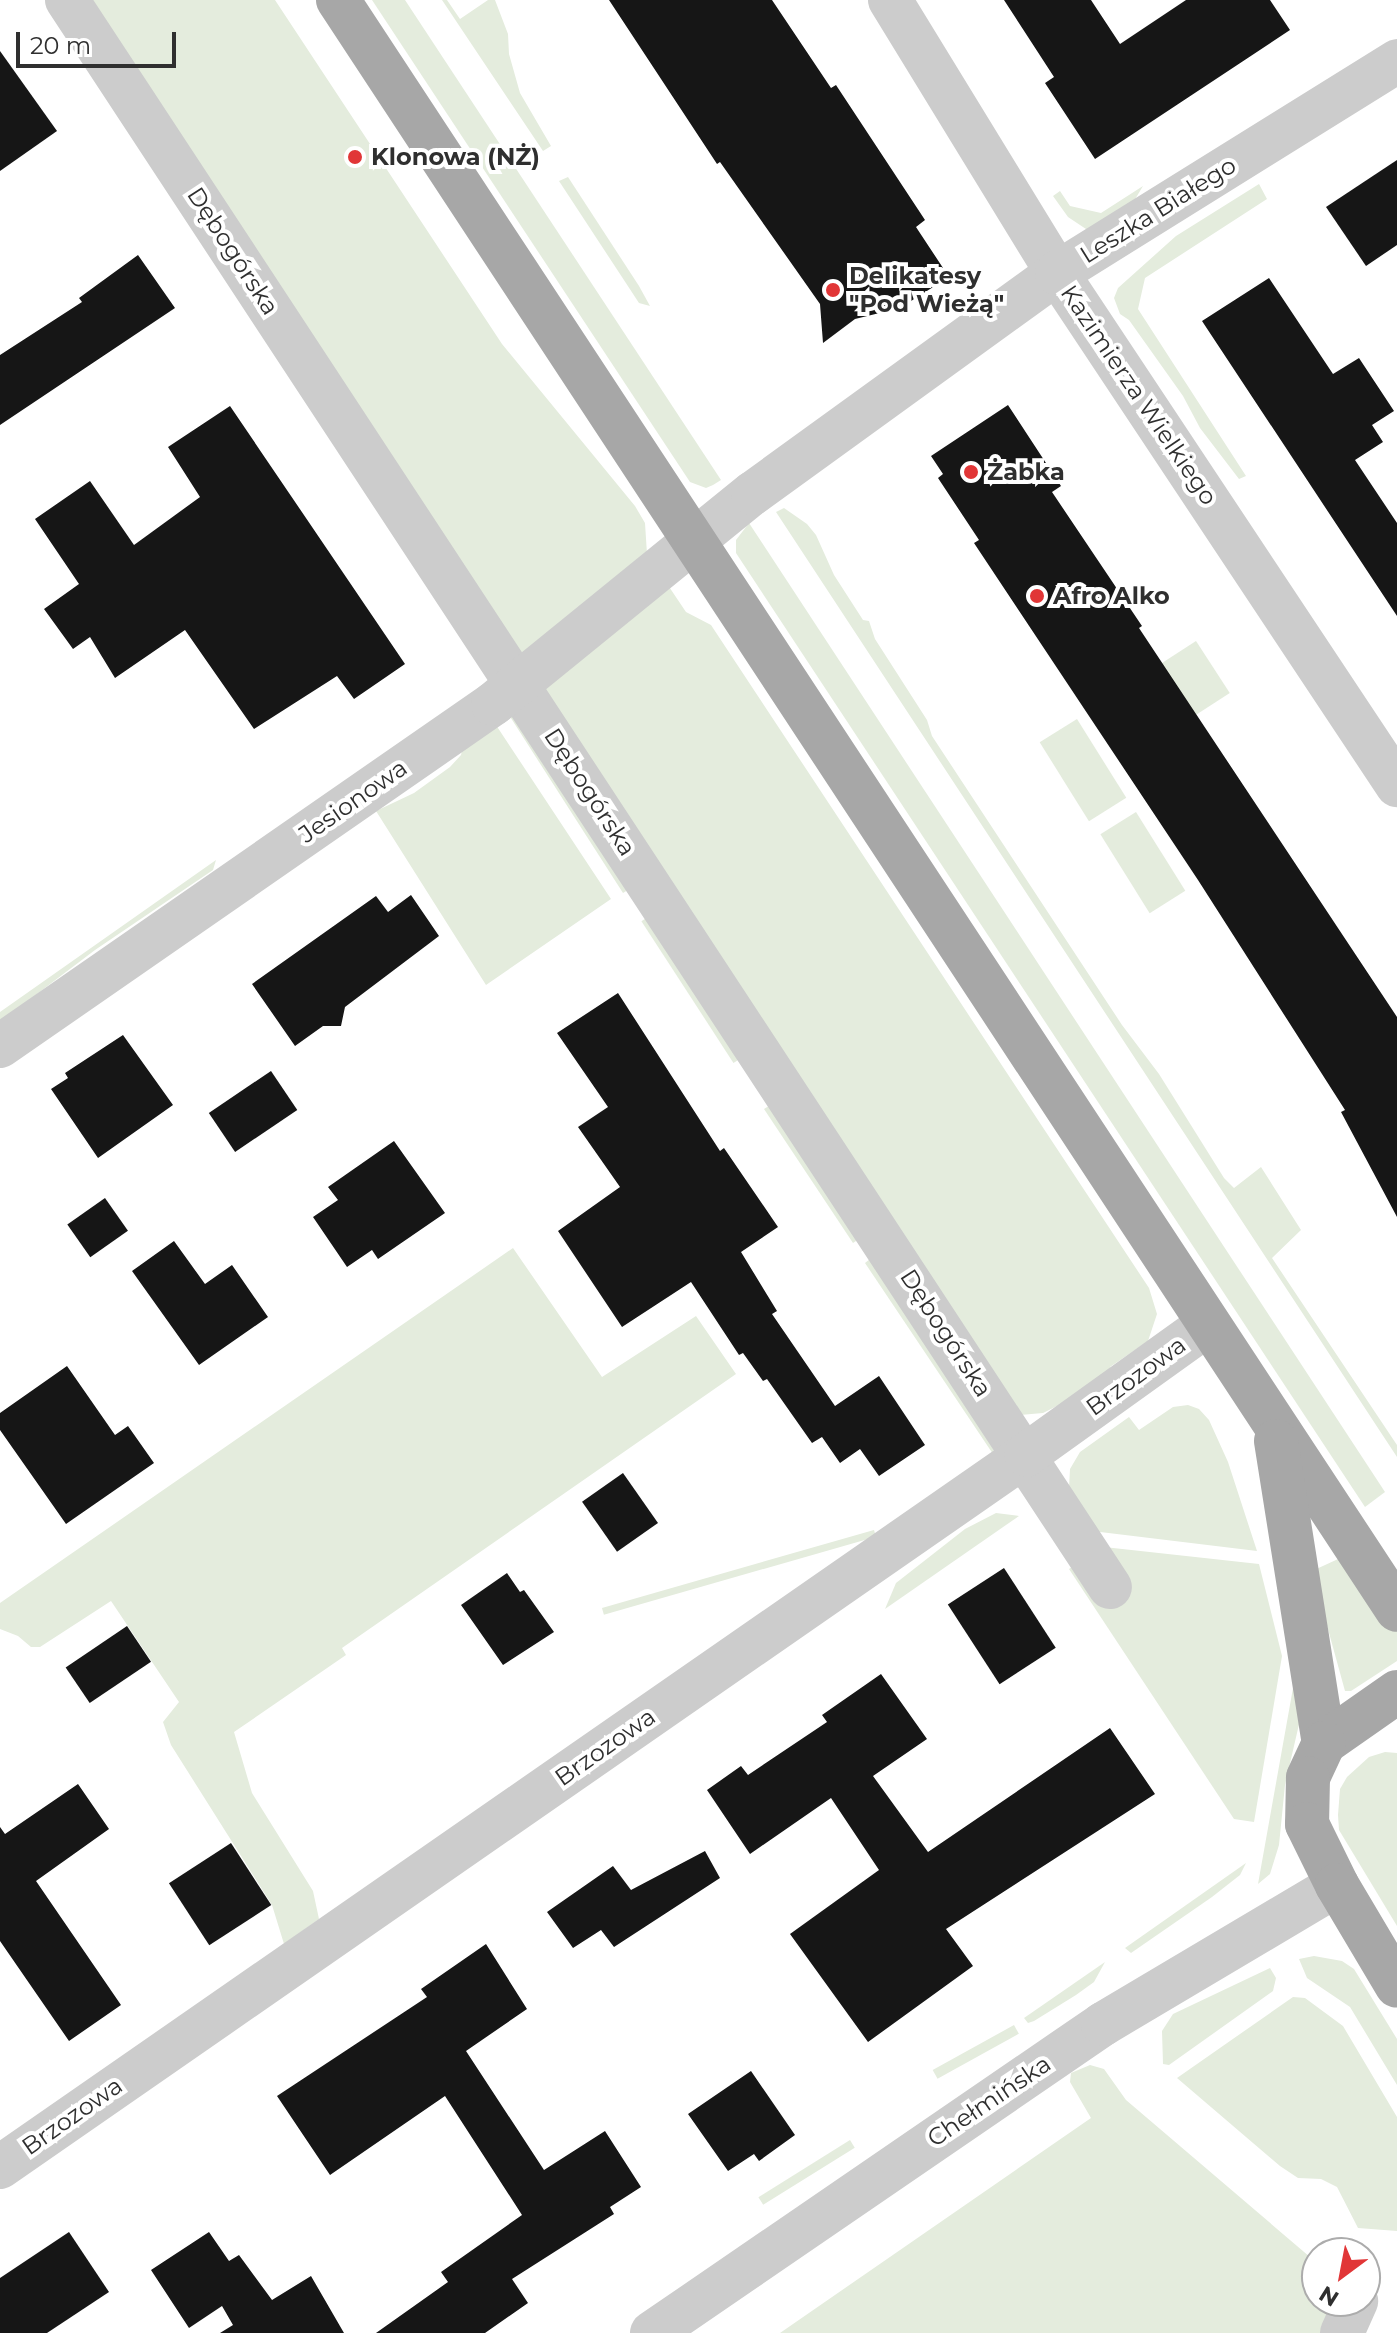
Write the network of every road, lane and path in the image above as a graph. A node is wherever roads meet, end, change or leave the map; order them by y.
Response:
1 (67, 0) edge
2 (338, 0) edge
3 (890, 0) edge
4 (1397, 61) edge
5 (1057, 273) junction
6 (694, 540) junction
7 (519, 683) junction
8 (1397, 785) edge
9 (0, 1046) edge
10 (1208, 1324) junction
11 (1275, 1429) junction
12 (1026, 1455) junction
13 (1110, 1587) dead end
14 (1397, 1610) edge
15 (1397, 1692) edge
16 (1324, 1743) junction
17 (1337, 1885) junction
18 (1397, 1986) edge
19 (0, 2167) edge
20 (652, 2333) edge

1 - 7 street, Dębogórska
2 - 6 main road
3 - 5 street, Kazimierza Wielkiego
4 - 5 street, Leszka Białego
5 - 6 street, Leszka Białego
5 - 8 street, Kazimierza Wielkiego
6 - 7 street, Jesionowa
6 - 10 main road
7 - 9 street, Jesionowa
7 - 12 street, Dębogórska
10 - 11 main road
10 - 12 street, Brzozowa
11 - 14 main road
11 - 16 main road
12 - 13 street, Dębogórska
12 - 19 street, Brzozowa
15 - 16 main road
16 - 17 main road
17 - 18 main road
17 - 20 street, Chełmińska

